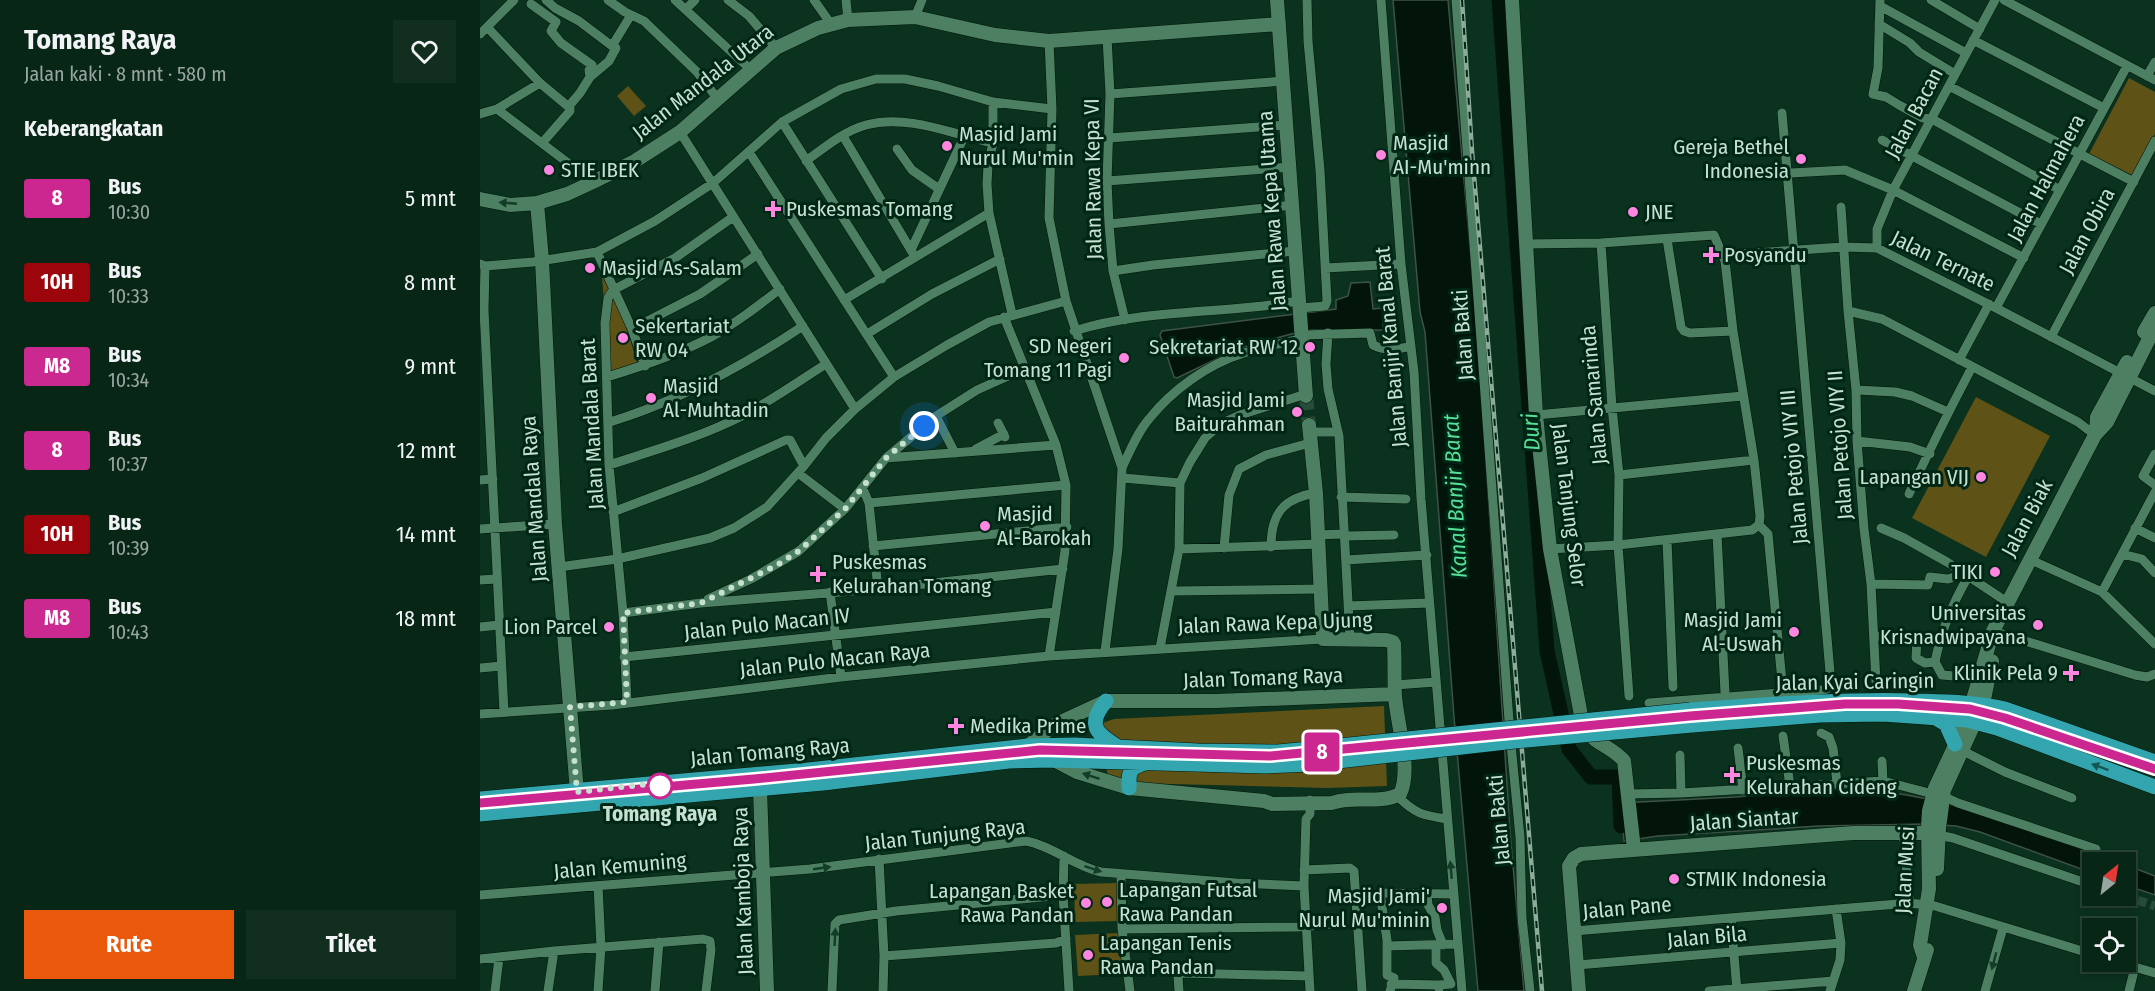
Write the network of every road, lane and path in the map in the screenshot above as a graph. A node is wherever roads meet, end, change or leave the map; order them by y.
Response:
1 (514, 0) edge
2 (545, 0) edge
3 (608, 0) edge
4 (675, 0) edge
5 (695, 0) edge
6 (728, 0) edge
7 (814, 0) edge
8 (846, 0) edge
9 (922, 0) edge
10 (1277, 0) edge
11 (1307, 0) edge
12 (1381, 0) edge
13 (1456, 0) edge
14 (1512, 0) edge
15 (1931, 0) edge
16 (1995, 0) edge
17 (2004, 0) edge
18 (529, 2) edge
19 (1880, 3) edge
20 (686, 9) junction
21 (631, 15) junction
22 (915, 17) junction
23 (848, 20) junction
24 (831, 24) junction
25 (1279, 24) junction
26 (1879, 24) junction
27 (1980, 29) junction
28 (482, 32) edge
29 (1107, 37) junction
30 (1973, 40) junction
31 (1049, 41) junction
32 (612, 46) junction
33 (776, 48) junction
34 (1966, 53) junction
35 (2155, 62) edge
36 (2127, 66) junction
37 (750, 69) junction
38 (1955, 74) junction
39 (591, 76) junction
40 (2153, 79) edge
41 (1284, 81) junction
42 (540, 83) junction
43 (1949, 86) junction
44 (1110, 94) junction
45 (717, 98) junction
46 (993, 102) junction
47 (569, 106) junction
48 (2104, 108) junction
49 (497, 109) junction
50 (1052, 109) junction
51 (1782, 113) dead end
52 (480, 114) edge
53 (1932, 119) junction
54 (782, 122) junction
55 (1287, 125) junction
56 (680, 132) junction
57 (843, 136) junction
58 (964, 137) junction
59 (1108, 138) junction
60 (1882, 140) dead end
61 (2155, 141) edge
62 (543, 142) junction
63 (993, 143) junction
64 (897, 149) dead end
65 (749, 152) junction
66 (2080, 153) junction
67 (1912, 156) junction
68 (806, 161) junction
69 (1291, 167) junction
70 (1791, 173) dead end
71 (1107, 181) junction
72 (593, 182) junction
73 (2134, 182) junction
74 (713, 183) junction
75 (939, 189) junction
76 (1893, 190) junction
77 (2060, 190) junction
78 (480, 199) edge
79 (537, 203) junction
80 (1293, 206) junction
81 (1841, 207) dead end
82 (989, 213) junction
83 (733, 217) junction
84 (1109, 224) junction
85 (2041, 224) junction
86 (1667, 239) junction
87 (1601, 243) junction
88 (1525, 244) junction
89 (1844, 247) junction
90 (1877, 248) junction
91 (1794, 249) junction
92 (1295, 251) junction
93 (597, 252) junction
94 (758, 254) junction
95 (913, 254) junction
96 (1724, 255) junction
97 (2024, 258) junction
98 (1000, 259) junction
99 (542, 260) junction
100 (1401, 264) junction
101 (482, 267) edge
102 (1325, 268) junction
103 (1113, 271) junction
104 (882, 279) junction
105 (780, 289) junction
106 (613, 290) junction
107 (844, 300) junction
108 (1066, 302) junction
109 (1993, 306) junction
110 (1300, 307) junction
111 (482, 311) edge
112 (1848, 311) junction
113 (2155, 313) edge
114 (1008, 316) junction
115 (1125, 320) junction
116 (803, 326) junction
117 (2155, 327) edge
118 (632, 329) junction
119 (1074, 331) junction
120 (1733, 331) junction
121 (1328, 333) junction
122 (867, 334) junction
123 (1303, 335) junction
124 (2051, 337) junction
125 (1411, 346) junction
126 (484, 353) edge
127 (1959, 360) junction
128 (826, 364) junction
129 (645, 366) junction
130 (1972, 367) junction
131 (1026, 368) junction
132 (2125, 376) junction
133 (607, 377) junction
134 (894, 377) junction
135 (1856, 390) junction
136 (2155, 391) edge
137 (1306, 395) joint
138 (485, 396) edge
139 (1743, 396) junction
140 (1612, 407) junction
141 (855, 409) junction
142 (1948, 412) junction
143 (1536, 415) junction
144 (936, 416) junction
145 (610, 422) junction
146 (998, 423) dead end
147 (1337, 432) junction
148 (1309, 433) junction
149 (1004, 434) junction
150 (2096, 434) junction
151 (491, 435) junction
152 (480, 437) edge
153 (1857, 441) junction
154 (1056, 445) junction
155 (1010, 448) junction
156 (972, 452) junction
157 (955, 453) junction
158 (1930, 454) junction
159 (2155, 454) edge
160 (886, 458) junction
161 (1754, 460) junction
162 (609, 465) junction
163 (801, 470) junction
164 (1123, 473) junction
165 (1619, 475) junction
166 (493, 479) junction
167 (480, 480) edge
168 (1180, 483) junction
169 (1066, 485) junction
170 (2155, 485) edge
171 (863, 489) junction
172 (2155, 492) edge
173 (1316, 493) junction
174 (1909, 494) dead end
175 (1341, 497) junction
176 (1406, 499) dead end
177 (869, 503) junction
178 (845, 509) junction
179 (614, 512) junction
180 (555, 524) junction
181 (1759, 525) junction
182 (1066, 527) junction
183 (494, 528) junction
184 (1881, 528) dead end
185 (2135, 528) junction
186 (480, 529) edge
187 (1717, 534) junction
188 (1343, 535) junction
189 (1394, 535) dead end
190 (2155, 538) edge
191 (1318, 539) junction
192 (1666, 540) junction
193 (1618, 545) junction
194 (873, 546) junction
195 (1271, 547) junction
196 (1224, 548) junction
197 (1179, 549) junction
198 (1550, 549) junction
199 (2122, 554) junction
200 (1427, 555) junction
201 (617, 559) junction
202 (2029, 559) junction
203 (1346, 560) junction
204 (559, 567) junction
205 (1063, 569) junction
206 (2155, 573) edge
207 (1966, 576) junction
208 (496, 579) junction
209 (480, 580) edge
210 (1871, 584) junction
211 (878, 589) junction
212 (1321, 589) junction
213 (1173, 591) junction
214 (830, 592) junction
215 (2102, 592) junction
216 (2007, 602) junction
217 (701, 603) junction
218 (1430, 603) junction
219 (1348, 606) junction
220 (1056, 612) junction
221 (623, 613) junction
222 (499, 625) junction
223 (480, 627) edge
224 (1996, 629) junction
225 (836, 635) junction
226 (1874, 636) junction
227 (1323, 639) junction
228 (1350, 639) junction
229 (2155, 644) edge
230 (1160, 648) junction
231 (1105, 651) junction
232 (1049, 656) junction
233 (624, 657) junction
234 (1935, 662) junction
235 (501, 666) junction
236 (480, 668) edge
237 (2155, 674) edge
238 (841, 677) junction
239 (1979, 678) junction
240 (1876, 682) dead end
241 (1437, 686) junction
242 (1673, 687) dead end
243 (1783, 692) junction
244 (1725, 693) dead end
245 (1395, 694) junction
246 (1629, 696) dead end
247 (1106, 701) junction
248 (627, 702) junction
249 (1648, 703) dead end
250 (1978, 704) junction
251 (570, 707) junction
252 (504, 712) junction
253 (480, 714) edge
254 (1932, 716) junction
255 (1691, 718) junction
256 (1971, 721) junction
257 (1821, 733) dead end
258 (1783, 736) dead end
259 (1028, 746) junction
260 (1959, 747) junction
261 (1121, 748) junction
262 (1738, 748) dead end
263 (1680, 755) dead end
264 (1311, 757) junction
265 (1053, 760) junction
266 (1882, 761) dead end
267 (1148, 762) junction
268 (2155, 762) edge
269 (1883, 781) junction
270 (1837, 783) junction
271 (1790, 786) junction
272 (2155, 787) edge
273 (1129, 788) junction
274 (760, 789) junction
275 (1743, 790) junction
276 (577, 792) junction
277 (1681, 794) junction
278 (1396, 796) junction
279 (1937, 797) junction
280 (1629, 798) junction
281 (2072, 798) dead end
282 (480, 799) edge
283 (1304, 807) junction
284 (480, 814) edge
285 (1447, 819) junction
286 (1933, 831) junction
287 (1904, 833) junction
288 (1634, 847) junction
289 (2096, 849) dead end
290 (1064, 856) junction
291 (879, 859) junction
292 (1304, 870) junction
293 (764, 873) junction
294 (1121, 875) junction
295 (2082, 882) edge
296 (598, 886) junction
297 (1304, 886) junction
298 (1063, 894) junction
299 (1427, 894) junction
300 (1454, 894) junction
301 (480, 895) edge
302 (1910, 903) junction
303 (1931, 905) junction
304 (1836, 909) junction
305 (882, 914) junction
306 (1731, 918) junction
307 (1335, 924) dead end
308 (1306, 926) junction
309 (2002, 928) junction
310 (1122, 929) junction
311 (1574, 931) junction
312 (1066, 939) junction
313 (659, 942) junction
314 (1841, 943) junction
315 (1458, 944) junction
316 (1439, 945) junction
317 (1387, 946) junction
318 (601, 947) junction
319 (554, 951) junction
320 (2082, 951) edge
321 (1734, 953) junction
322 (884, 956) junction
323 (499, 958) junction
324 (480, 959) edge
325 (1576, 965) junction
326 (2136, 967) edge
327 (2135, 972) edge
328 (2155, 973) edge
329 (1309, 976) junction
330 (1833, 981) junction
331 (1451, 984) junction
332 (1462, 987) edge
333 (1390, 988) edge
334 (1439, 988) edge
335 (1737, 990) edge
336 (1988, 990) edge
337 (495, 991) edge
338 (548, 991) edge
339 (598, 991) edge
340 (655, 991) edge
341 (706, 991) edge
342 (767, 991) edge
343 (832, 991) edge
344 (883, 991) edge
345 (1069, 991) edge
346 (1130, 991) edge
347 (1179, 991) edge
348 (1310, 991) edge
349 (1362, 991) edge
350 (1530, 991) edge
351 (1579, 991) edge
352 (1709, 991) edge
353 (1830, 991) edge
354 (1914, 991) edge
355 (2129, 991) edge

1 - 28 street
2 - 18 street
2 - 32 street
3 - 21 street
4 - 20 street
5 - 20 street
6 - 33 street
7 - 24 street
8 - 23 street
9 - 22 street
10 - 25 street, Jalan Rawa Kepa Utama
11 - 102 street
12 - 100 street, Jalan Banjir Kanal Barat
13 - 350 street, Jalan Bakti
14 - 88 street, Jalan Tanjung Selor
15 - 27 street
16 - 27 street, Jalan Bacan
17 - 36 street
18 - 39 street
19 - 26 street
19 - 34 street
20 - 37 street
21 - 32 street
21 - 45 street
22 - 23 street, Jalan Mandala Utara
22 - 31 street, Jalan Mandala Utara
23 - 24 street, Jalan Mandala Utara
24 - 33 street, Jalan Mandala Utara
25 - 29 street, Jalan Mandala Utara
25 - 41 street, Jalan Rawa Kepa Utama
26 - 38 street
26 - 53 street
27 - 30 street, Jalan Bacan
28 - 42 street
29 - 31 street, Jalan Mandala Utara
29 - 44 street, Jalan Rawa Kepa VI
30 - 34 street, Jalan Bacan
30 - 48 street
31 - 50 street
32 - 39 street
33 - 37 street, Jalan Mandala Utara
34 - 38 street, Jalan Bacan
35 - 40 street
36 - 40 street
36 - 48 street, Jalan Halmahera
37 - 45 street, Jalan Mandala Utara
38 - 43 street, Jalan Bacan
39 - 47 street
41 - 44 street
41 - 55 street, Jalan Rawa Kepa Utama
42 - 47 street
42 - 49 street
43 - 53 street, Jalan Bacan
43 - 66 street
44 - 59 street, Jalan Rawa Kepa VI
45 - 56 street, Jalan Mandala Utara
46 - 50 street
46 - 54 street
46 - 63 street
47 - 62 street
48 - 66 street, Jalan Halmahera
49 - 52 street
49 - 62 street
50 - 108 street
51 - 91 street, Jalan Petojo VIY III
53 - 67 street, Jalan Bacan
53 - 77 street
54 - 65 street
54 - 68 street
55 - 59 street
55 - 69 street, Jalan Rawa Kepa Utama
56 - 72 street, Jalan Mandala Utara
56 - 74 street
57 - 58 street
57 - 68 street
57 - 95 street
58 - 63 street
58 - 75 street
59 - 71 street, Jalan Rawa Kepa VI
60 - 67 street
61 - 73 street, Jalan Obira
62 - 72 street
63 - 82 street
64 - 75 street
65 - 74 street
65 - 107 street
66 - 73 street
66 - 77 street, Jalan Halmahera
67 - 76 street, Jalan Bacan
67 - 85 street
68 - 104 street
69 - 71 street
69 - 80 street, Jalan Rawa Kepa Utama
70 - 76 street
71 - 84 street, Jalan Rawa Kepa VI
72 - 79 street, Jalan Mandala Utara
73 - 124 street, Jalan Obira
74 - 83 street
74 - 93 street
75 - 95 street
76 - 90 street, Jalan Bacan
76 - 97 street
77 - 85 street, Jalan Halmahera
79 -> 78 street, Jalan Mandala Utara
79 - 99 street, Jalan Mandala Raya
80 - 84 street
80 - 92 street, Jalan Rawa Kepa Utama
81 - 89 street, Jalan Petojo VIY II
82 - 95 street
82 - 98 street
83 - 94 street
83 - 106 street
84 - 103 street, Jalan Rawa Kepa VI
85 - 97 street, Jalan Halmahera
86 - 87 street
86 - 96 street
86 - 120 street
87 - 88 street
87 - 140 street, Jalan Samarinda
88 - 143 street, Jalan Tanjung Selor
89 - 90 street, Jalan Ternate
89 - 91 street, Jalan Ternate
89 - 112 street, Jalan Petojo VIY II
90 - 109 street, Jalan Ternate
91 - 96 street, Jalan Ternate
91 - 243 street, Jalan Petojo VIY III
92 - 103 street
92 - 110 street, Jalan Rawa Kepa Utama
93 - 99 street
93 - 106 street
94 - 105 street
94 - 118 street
95 - 104 street
96 - 120 street
97 - 109 street, Jalan Halmahera
98 - 114 street
98 - 122 street
99 - 101 street
99 - 180 street, Jalan Mandala Raya
100 - 102 street
100 - 125 street, Jalan Banjir Kanal Barat
101 - 111 street
102 - 110 street
103 - 115 street, Jalan Rawa Kepa VI
104 - 107 street
105 - 116 street
105 - 129 street
106 - 118 street
106 - 133 street, Jalan Mandala Barat
107 - 122 street
108 - 114 street
108 - 119 street
109 - 124 street, Jalan Ternate
109 - 127 street, Jalan Halmahera
110 - 115 street
110 - 123 street, Jalan Rawa Kepa Utama
111 - 126 street
112 - 127 street
112 - 135 street, Jalan Petojo VIY II
113 - 132 street, Jalan Biak
114 - 131 street
114 - 134 street
115 - 119 street
116 - 128 street
116 - 145 street
117 - 132 street, Jalan Biak
118 - 129 street
119 - 164 street
120 - 139 street
121 - 123 street
121 - 125 street
121 - 147 street
122 - 134 street
123 - 137 street, Jalan Rawa Kepa Utama
123 - 164 street
124 - 132 street, Jalan Ternate
125 - 200 street, Jalan Banjir Kanal Barat
126 - 138 street
127 - 130 street
128 - 141 street
128 - 162 street
129 - 133 street
130 - 142 street
130 - 150 street
131 - 144 street
131 - 154 street
132 - 136 street, Jalan Ternate
132 - 150 street, Jalan Biak
133 - 145 street, Jalan Mandala Barat
134 - 141 street
135 - 142 street
135 - 153 street, Jalan Petojo VIY II
137 - 168 street
138 - 151 street
139 - 140 street
139 - 161 street
140 - 143 street
140 - 165 street, Jalan Samarinda
141 - 163 street
142 - 158 street
143 - 198 street, Jalan Tanjung Selor
144 - 157 street
144 - 160 street
145 - 162 street, Jalan Mandala Barat
146 - 149 street
147 - 148 street
147 - 175 street
148 - 173 street
148 - 196 street
149 - 155 street
149 - 156 street
150 - 202 street, Jalan Biak
151 - 152 street
151 - 166 street
153 - 158 street
153 - 210 street, Jalan Petojo VIY II
154 - 155 street
154 - 169 street
155 - 156 street
156 - 157 street
157 - 160 street
158 - 174 street
159 - 170 street
160 - 171 street
161 - 165 street
161 - 181 street
162 - 179 street, Jalan Mandala Barat
163 - 178 street
163 - 179 street
163 - 201 street
164 - 168 street
164 - 231 street
165 - 193 street, Jalan Samarinda
166 - 167 street
166 - 183 street
168 - 197 street
169 - 177 street
169 - 182 street
171 - 177 street
171 - 178 street
172 - 185 street
173 - 191 street
173 - 195 street
175 - 176 street
175 - 188 street
177 - 194 street
178 - 217 street
179 - 201 street, Jalan Mandala Barat
180 - 183 street
180 - 204 street, Jalan Mandala Raya
181 - 187 street
181 - 243 street
182 - 194 street
182 - 205 street
183 - 186 street
183 - 208 street
184 - 207 street
185 - 190 street
185 - 199 street
187 - 192 street
187 - 244 street
188 - 189 street
188 - 191 street
188 - 203 street
191 - 195 street
191 - 212 street
192 - 193 street
192 - 242 street
193 - 198 street
193 - 246 street, Jalan Samarinda
194 - 211 street
195 - 196 street
196 - 197 street
197 - 213 street
198 - 280 street, Jalan Tanjung Selor
199 - 206 street
199 - 215 street
200 - 203 street
200 - 218 street, Jalan Banjir Kanal Barat
201 - 204 street
201 - 221 street, Jalan Mandala Barat
202 - 215 street
202 - 216 street, Jalan Biak
203 - 219 street
204 - 251 street, Jalan Mandala Raya
205 - 211 street
205 - 220 street
207 - 210 street
207 - 216 street
207 - 234 street
208 - 209 street
208 - 222 street
210 - 226 street, Jalan Petojo VIY II
211 - 214 street
212 - 213 street
212 - 227 street
213 - 230 street
214 - 217 street
214 - 225 street
215 - 229 street
216 - 224 street, Jalan Biak
217 - 221 street
218 - 219 street
218 - 241 street, Jalan Banjir Kanal Barat
219 - 228 street
220 - 225 street, Jalan Pulo Macan IV
220 - 232 street
221 - 233 street, Jalan Mandala Barat
222 - 223 street
222 - 235 street
224 - 237 street
224 - 239 street, Jalan Biak
224 - 250 street, Jalan Biak
225 - 233 street, Jalan Pulo Macan IV
225 - 238 street
226 - 234 street
226 - 240 street, Jalan Petojo VIY II
227 - 228 street, Jalan Rawa Kepa Ujung
227 - 230 street, Jalan Rawa Kepa Ujung
228 - 245 street, Jalan Rawa Kepa Ujung
230 - 231 street, Jalan Rawa Kepa Ujung
231 - 232 street, Jalan Pulo Macan Raya
232 - 238 street, Jalan Pulo Macan Raya
233 - 248 street, Jalan Mandala Barat
234 - 239 street
235 - 236 street
235 - 252 street
238 - 248 street, Jalan Pulo Macan Raya
239 - 250 street, Jalan Biak
241 - 245 street
241 - 285 street, Jalan Banjir Kanal Barat
243 - 249 street
245 - 247 street, Jalan Tomang Raya
245 - 278 street
247 - 259 street, Jalan Tomang Raya
247 - 261 main road
248 - 251 street, Jalan Pulo Macan Raya
250 - 255 main road, Jalan Kyai Caringin
250 - 256 street, Jalan Biak
250 - 268 main road, Jalan Kyai Caringin
251 - 252 street, Jalan Pulo Macan Raya
251 - 276 street, Jalan Mandala Raya
252 - 253 street, Jalan Pulo Macan Raya
254 - 255 main road, Jalan Kyai Caringin
254 - 256 main road, Jalan Kyai Caringin
254 - 260 main road
255 - 264 main road, Jalan Tomang Raya, bridge
256 - 260 street, Jalan Musi
272 -> 256 main road, Jalan Kyai Caringin
257 - 270 street
258 - 271 street
259 - 261 main road, Jalan Tomang Raya
259 - 276 main road, Jalan Tomang Raya
260 - 279 street, Jalan Musi
260 - 281 street
261 - 264 main road, Jalan Tomang Raya
262 - 275 street
263 - 277 street
264 - 267 main road, Jalan Tomang Raya
265 - 267 main road, Jalan Tomang Raya
273 -> 265 street, Jalan Tomang Raya
265 - 274 main road, Jalan Tomang Raya
266 - 269 street
267 - 273 main road
269 - 270 street
269 - 279 street
270 - 271 street
271 - 275 street
273 - 283 street, Jalan Tomang Raya
274 - 284 main road, Jalan Tomang Raya
274 - 293 street, Jalan Kamboja Raya
275 - 277 street
276 - 282 main road, Jalan Tomang Raya
277 - 280 street
278 - 283 street
278 - 285 street
279 - 286 street, Jalan Musi
279 - 289 street
280 - 288 street, Jalan Tanjung Selor
283 - 292 street
300 -> 285 street, Jalan Banjir Kanal Barat
286 - 287 street, Jalan Siantar
286 - 295 street, Jalan Siantar
286 - 303 street, Jalan Musi
287 - 288 street, Jalan Siantar
287 - 302 street
288 - 311 street, Jalan Siantar
290 - 291 street, Jalan Tunjung Raya
290 -> 294 street, Jalan Tunjung Raya
290 - 298 street
293 -> 291 street, Jalan Tunjung Raya
291 - 305 street
292 - 297 street
292 - 349 street
293 - 296 street, Jalan Kemuning
293 - 342 street, Jalan Kamboja Raya
294 - 297 street, Jalan Tunjung Raya
294 - 310 street
296 - 301 street, Jalan Kemuning
296 - 318 street
297 - 308 street
298 - 305 street
298 - 312 street
299 - 300 street
299 - 316 street
299 - 317 street
300 - 315 street, Jalan Banjir Kanal Barat
302 - 303 street, Jalan Pane
302 - 304 street, Jalan Pane
303 - 309 street, Jalan Pane
303 - 354 street, Jalan Musi
304 - 306 street, Jalan Pane
304 - 314 street
305 - 322 street
343 -> 305 street
306 - 311 street, Jalan Pane
306 - 321 street
307 - 308 street
308 - 310 street
308 - 329 street
309 - 320 street, Jalan Pane
309 -> 336 street
310 - 346 street
311 - 325 street
312 - 322 street
312 - 345 street
313 - 318 street
313 - 340 street
313 - 341 street
314 - 321 street, Jalan Bila
314 - 330 street
315 - 316 street
315 - 332 street, Jalan Banjir Kanal Barat
316 - 317 street
316 - 331 street
317 - 333 street
318 - 319 street
318 - 339 street
319 - 323 street
319 - 338 street
321 - 325 street, Jalan Bila
321 - 335 street
322 - 344 street
323 - 324 street
323 - 337 street
325 - 351 street
326 - 328 street
327 - 355 street
329 - 347 street
329 - 348 street
330 - 335 street
330 - 353 street
331 - 332 street
331 - 334 street
333 - 334 street
335 - 352 street

